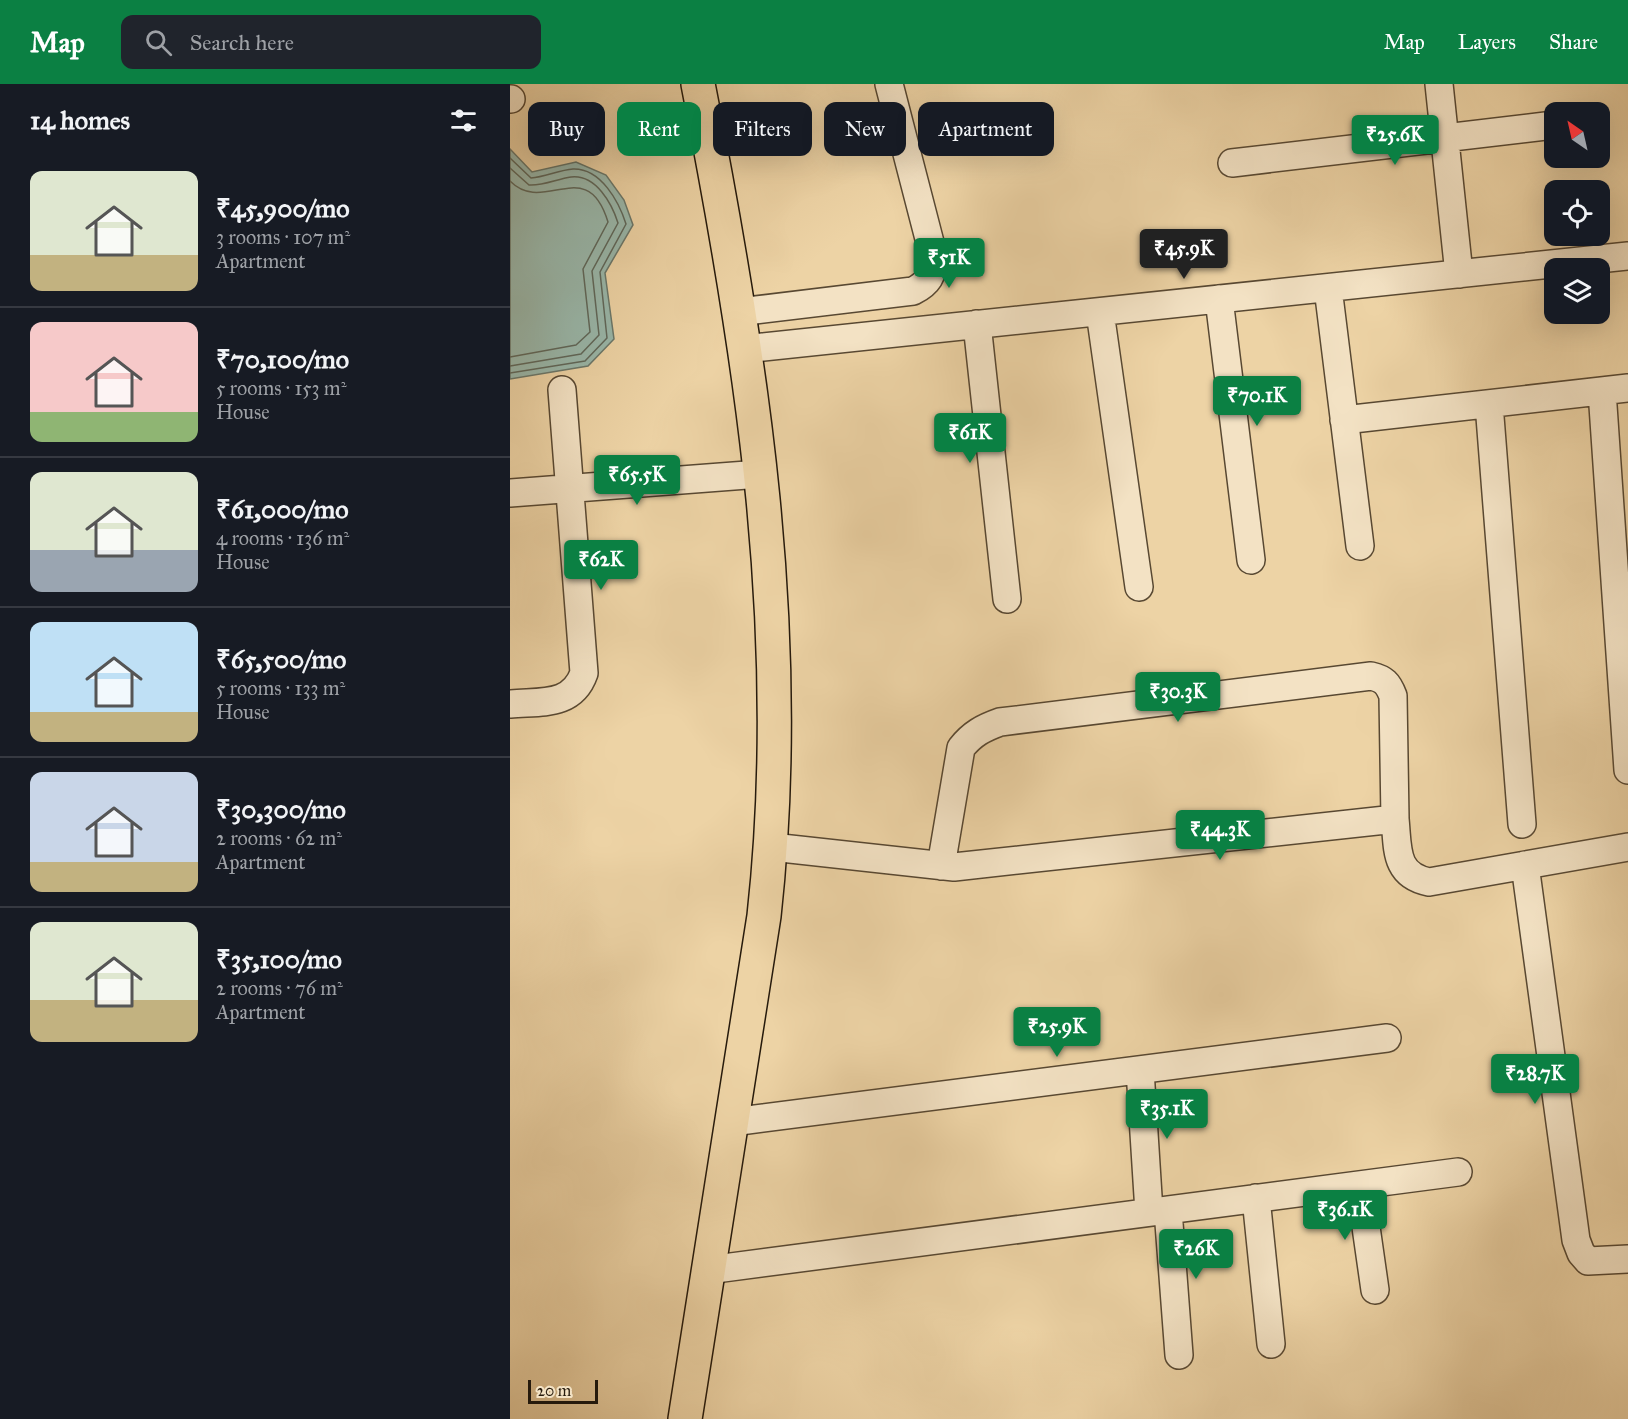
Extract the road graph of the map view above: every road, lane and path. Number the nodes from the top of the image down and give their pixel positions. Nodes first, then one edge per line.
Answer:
1 (698, 84) edge
2 (888, 84) edge
3 (1439, 84) edge
4 (1544, 125) edge
5 (1445, 137) junction
6 (1232, 163) dead end
7 (1628, 256) edge
8 (1459, 274) junction
9 (1328, 288) junction
10 (1219, 299) junction
11 (739, 312) junction
12 (1100, 312) junction
13 (977, 324) junction
14 (744, 349) junction
15 (1615, 389) edge
16 (562, 390) dead end
17 (1489, 404) junction
18 (1344, 420) junction
19 (760, 474) junction
20 (571, 488) junction
21 (510, 493) edge
22 (1360, 546) dead end
23 (1251, 560) dead end
24 (1139, 587) dead end
25 (1007, 599) dead end
26 (510, 704) edge
27 (1628, 770) edge
28 (1395, 819) junction
29 (1522, 824) dead end
30 (772, 847) junction
31 (1628, 847) edge
32 (1525, 865) junction
33 (941, 866) junction
34 (1387, 1038) dead end
35 (1140, 1070) junction
36 (732, 1122) junction
37 (1458, 1172) dead end
38 (1360, 1185) junction
39 (1256, 1198) junction
40 (1159, 1211) junction
41 (1628, 1258) edge
42 (708, 1270) junction
43 (1375, 1290) dead end
44 (1271, 1344) dead end
45 (1179, 1355) dead end
46 (685, 1419) edge

1 - 11 main road
2 - 11 street
3 - 5 street
4 - 5 street
5 - 6 street
5 - 8 street
7 - 8 street
8 - 9 street
9 - 10 street
9 - 18 street
10 - 12 street
10 - 23 street
11 - 14 main road
12 - 13 street
12 - 24 street
13 - 14 street
13 - 25 street
14 - 19 main road
15 - 17 street
15 - 27 street
16 - 20 street
17 - 18 street
17 - 29 street
18 - 22 street
19 - 20 street
19 - 30 main road
20 - 21 street
20 - 26 street
28 - 32 street
28 - 33 street
28 - 33 street
30 - 33 street
30 - 36 main road
31 - 32 street
32 - 41 street
34 - 35 street
35 - 36 street
35 - 40 street
36 - 42 main road
37 - 38 street
38 - 39 street
38 - 43 street
39 - 40 street
39 - 44 street
40 - 42 street
40 - 45 street
42 - 46 main road

